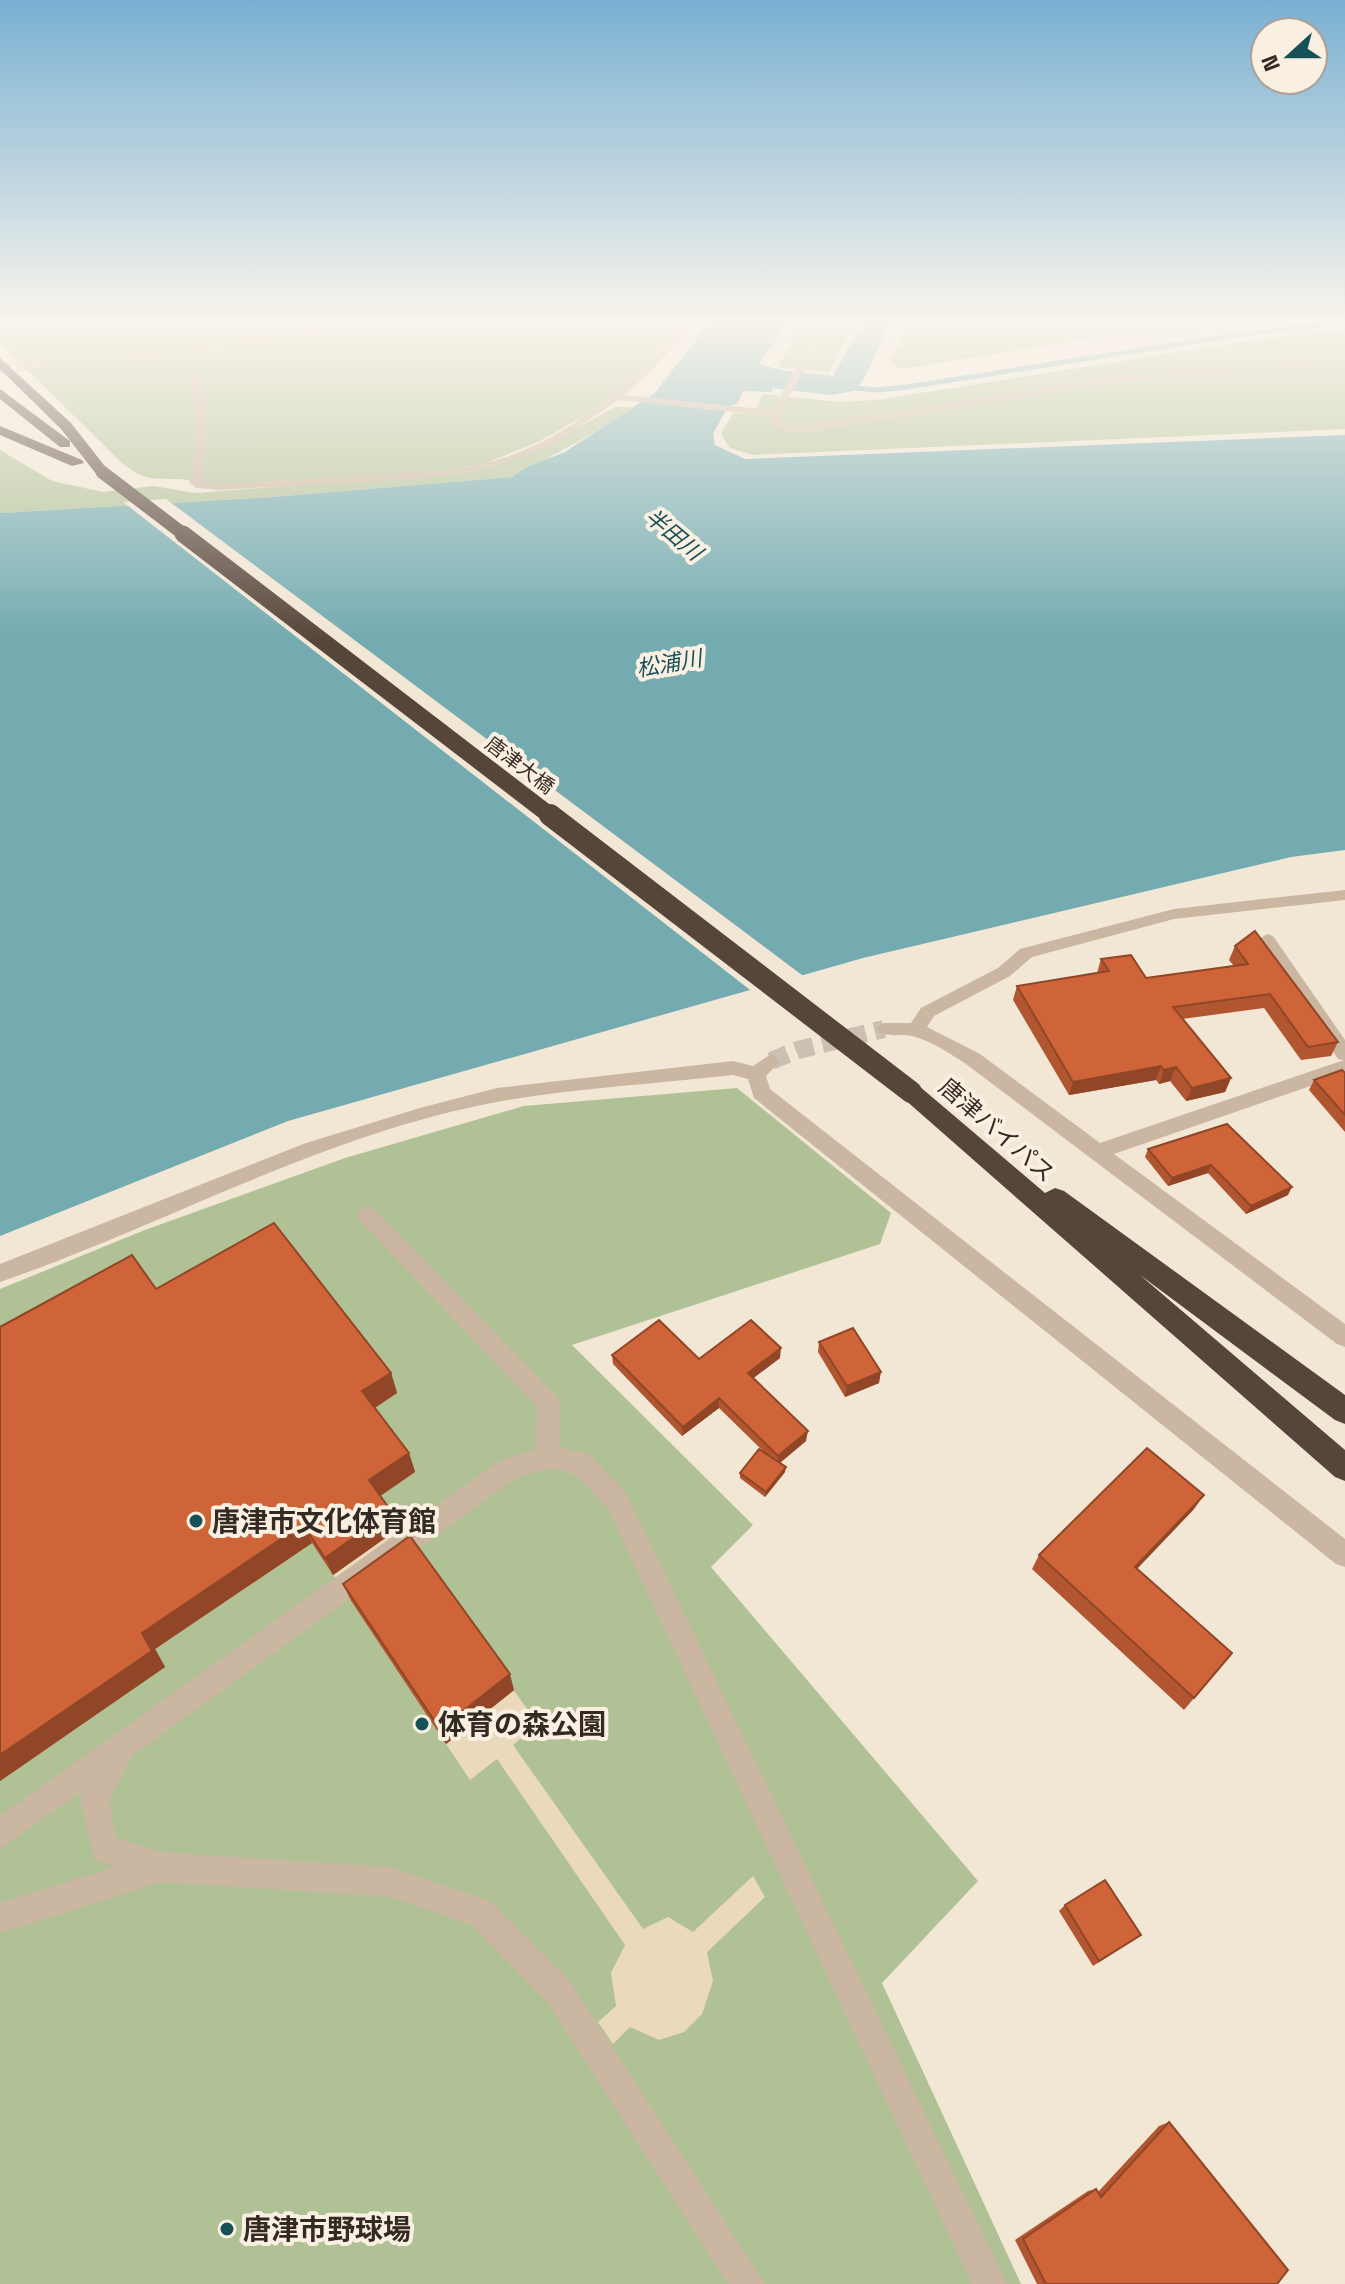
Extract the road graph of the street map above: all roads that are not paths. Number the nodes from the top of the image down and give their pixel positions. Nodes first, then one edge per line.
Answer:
1 (43, 427) edge
2 (66, 427) edge
3 (200, 427) edge
4 (572, 427) edge
5 (785, 427) edge
6 (830, 427) edge
7 (0, 430) edge
8 (102, 472) junction
9 (1345, 895) edge
10 (1267, 940) dead end
11 (884, 1029) tunnel mouth
12 (917, 1029) junction
13 (1345, 1054) edge
14 (1345, 1067) edge
15 (911, 1092) junction
16 (1097, 1152) junction
17 (367, 1215) dead end
18 (0, 1273) edge
19 (1345, 1337) edge
20 (1345, 1411) edge
21 (547, 1456) junction
22 (1345, 1468) edge
23 (1345, 1555) edge
24 (122, 1746) junction
25 (0, 1834) edge
26 (161, 1867) junction
27 (0, 1918) edge
28 (748, 2284) edge
29 (990, 2284) edge

1 - 8 highway
2 - 8 highway
3 - 4 street
5 - 6 street
7 - 8 highway
8 - 15 highway, 唐津大橋, bridge
9 - 12 street
10 - 13 street
11 - 12 street
12 - 16 street
14 - 16 street
15 - 20 highway, 唐津バイパス
15 - 22 highway, 唐津バイパス
16 - 19 street
17 - 21 street
18 - 23 street
21 - 24 street
21 - 29 street
24 - 25 street
24 - 26 street
26 - 27 street
26 - 28 street

